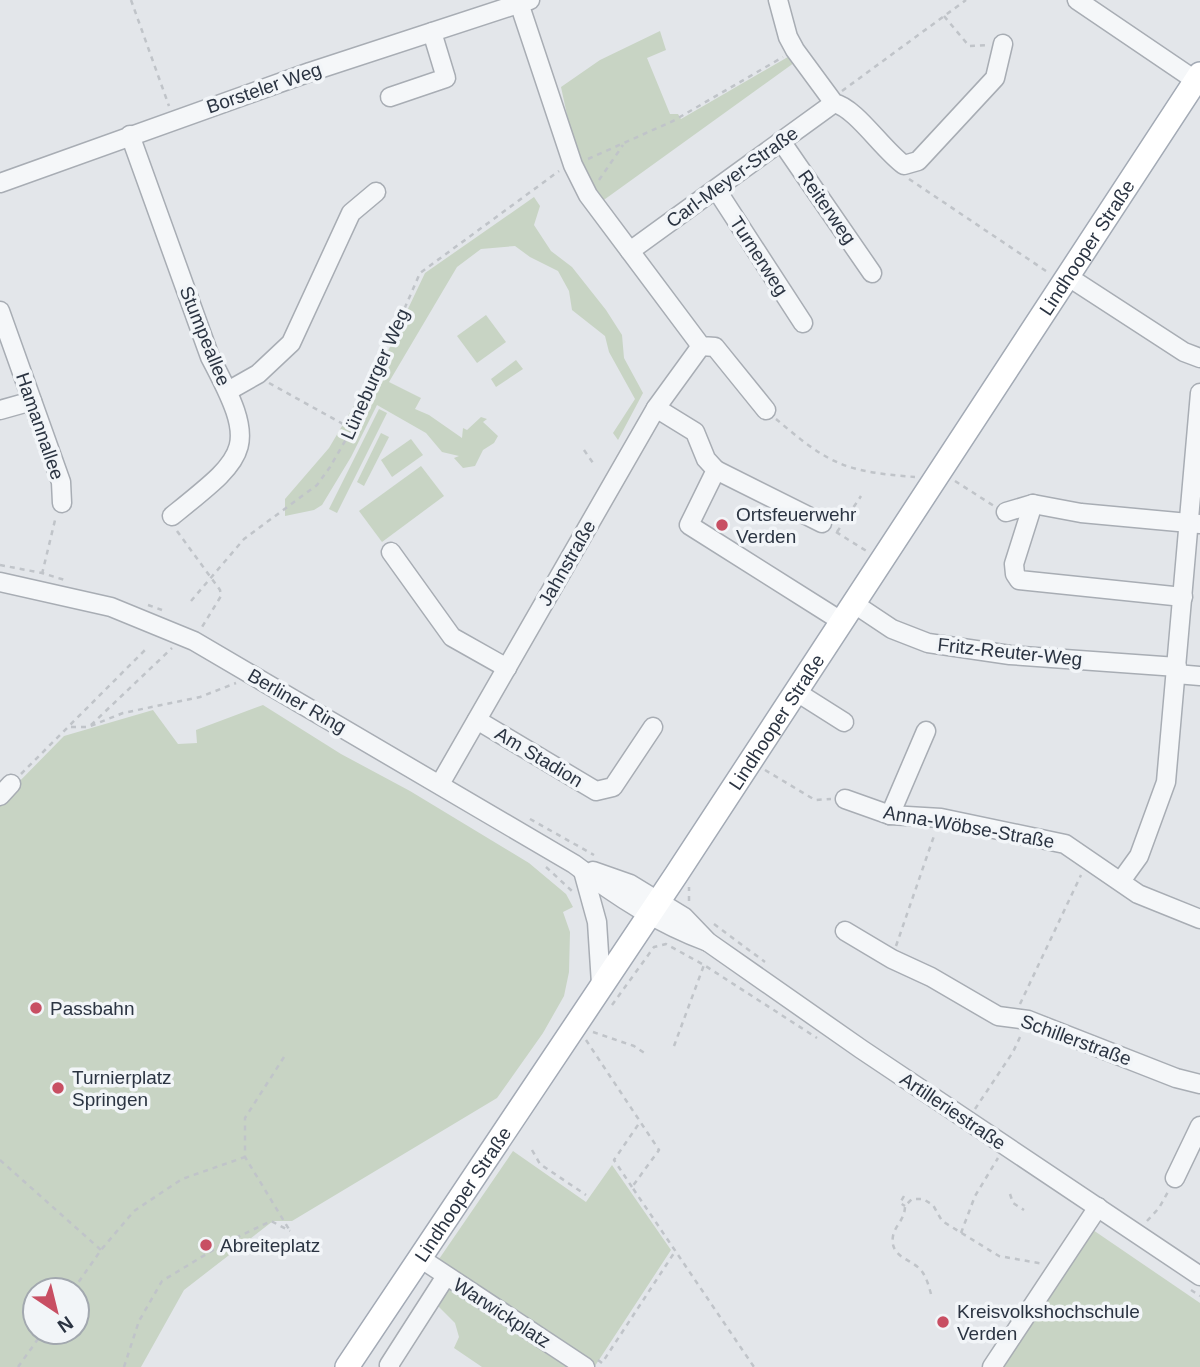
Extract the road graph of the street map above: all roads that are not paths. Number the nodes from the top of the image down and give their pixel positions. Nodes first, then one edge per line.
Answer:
1 (778, 0) edge
2 (1077, 0) edge
3 (522, 1) edge
4 (432, 32) junction
5 (1003, 44) road end
6 (1198, 77) edge
7 (390, 97) dead end
8 (834, 103) junction
9 (130, 135) junction
10 (781, 141) junction
11 (0, 183) edge
12 (716, 189) junction
13 (376, 192) dead end
14 (630, 251) junction
15 (873, 273) dead end
16 (1061, 276) junction
17 (0, 311) edge
18 (803, 323) dead end
19 (701, 346) junction
20 (1200, 358) edge
21 (228, 391) junction
22 (1200, 393) edge
23 (32, 401) junction
24 (656, 408) junction
25 (0, 410) edge
26 (766, 410) road end
27 (716, 470) junction
28 (62, 503) road end
29 (1033, 505) junction
30 (1006, 512) road end
31 (172, 516) road end
32 (1195, 523) edge
33 (829, 528) road end
34 (391, 552) dead end
35 (0, 582) edge
36 (1183, 597) junction
37 (847, 612) junction
38 (507, 668) junction
39 (1177, 671) junction
40 (1200, 676) edge
41 (795, 691) junction
42 (477, 720) junction
43 (844, 722) dead end
44 (653, 727) dead end
45 (926, 731) dead end
46 (440, 784) junction
47 (845, 799) road end
48 (890, 815) junction
49 (579, 868) junction
50 (1121, 881) junction
51 (654, 908) junction
52 (1200, 919) edge
53 (845, 931) dead end
54 (601, 984) junction
55 (1200, 1084) edge
56 (1200, 1126) edge
57 (1175, 1178) road end
58 (1098, 1207) junction
59 (420, 1258) junction
60 (446, 1276) junction
61 (1200, 1276) edge
62 (590, 1363) edge
63 (347, 1367) edge
64 (390, 1367) edge
65 (992, 1367) edge

1 - 8 street
2 - 6 street
3 - 4 street, Borsteler Weg
3 - 14 street
4 - 7 street
4 - 9 street, Borsteler Weg
5 - 8 street
6 - 16 main road, Lindhooper Straße
8 - 10 street, Carl-Meyer-Straße
9 - 11 street, Borsteler Weg
9 - 21 street, Stumpeallee
10 - 12 street, Carl-Meyer-Straße
10 - 15 street, Reiterweg
12 - 14 street, Carl-Meyer-Straße
12 - 18 street, Turnerweg
13 - 21 street
14 - 19 street
16 - 20 street
16 - 37 main road, Lindhooper Straße
17 - 23 street, Hamannallee
19 - 24 street, Jahnstraße
19 - 26 street
21 - 31 street, Stumpeallee
22 - 32 street
23 - 25 street
23 - 28 street, Hamannallee
24 - 27 street
24 - 38 street, Jahnstraße
27 - 33 street
27 - 37 street, Fritz-Reuter-Weg
29 - 30 street
29 - 32 street
29 - 36 street
32 - 36 street
34 - 38 street
35 - 46 street, Berliner Ring
36 - 39 street
37 - 39 street, Fritz-Reuter-Weg
37 - 41 main road, Lindhooper Straße
38 - 42 street, Jahnstraße
39 - 40 street, Fritz-Reuter-Weg
39 - 50 street
41 - 43 street
41 - 51 main road, Lindhooper Straße
42 - 44 street, Am Stadion
42 - 46 street, Jahnstraße
45 - 48 street
46 - 49 street, Berliner Ring
47 - 48 street, Anna-Wöbse-Straße
48 - 50 street, Anna-Wöbse-Straße
49 - 51 street, Berliner Ring
49 - 54 street
50 - 52 street, Anna-Wöbse-Straße
51 - 54 main road, Lindhooper Straße
51 - 58 street, Artilleriestraße
53 - 55 street, Schillerstraße
54 - 59 main road, Lindhooper Straße
56 - 57 street
58 - 61 street, Artilleriestraße
58 - 65 street
59 - 60 street, Warwickplatz
59 - 63 main road, Lindhooper Straße
60 - 62 street, Warwickplatz
60 - 64 street

